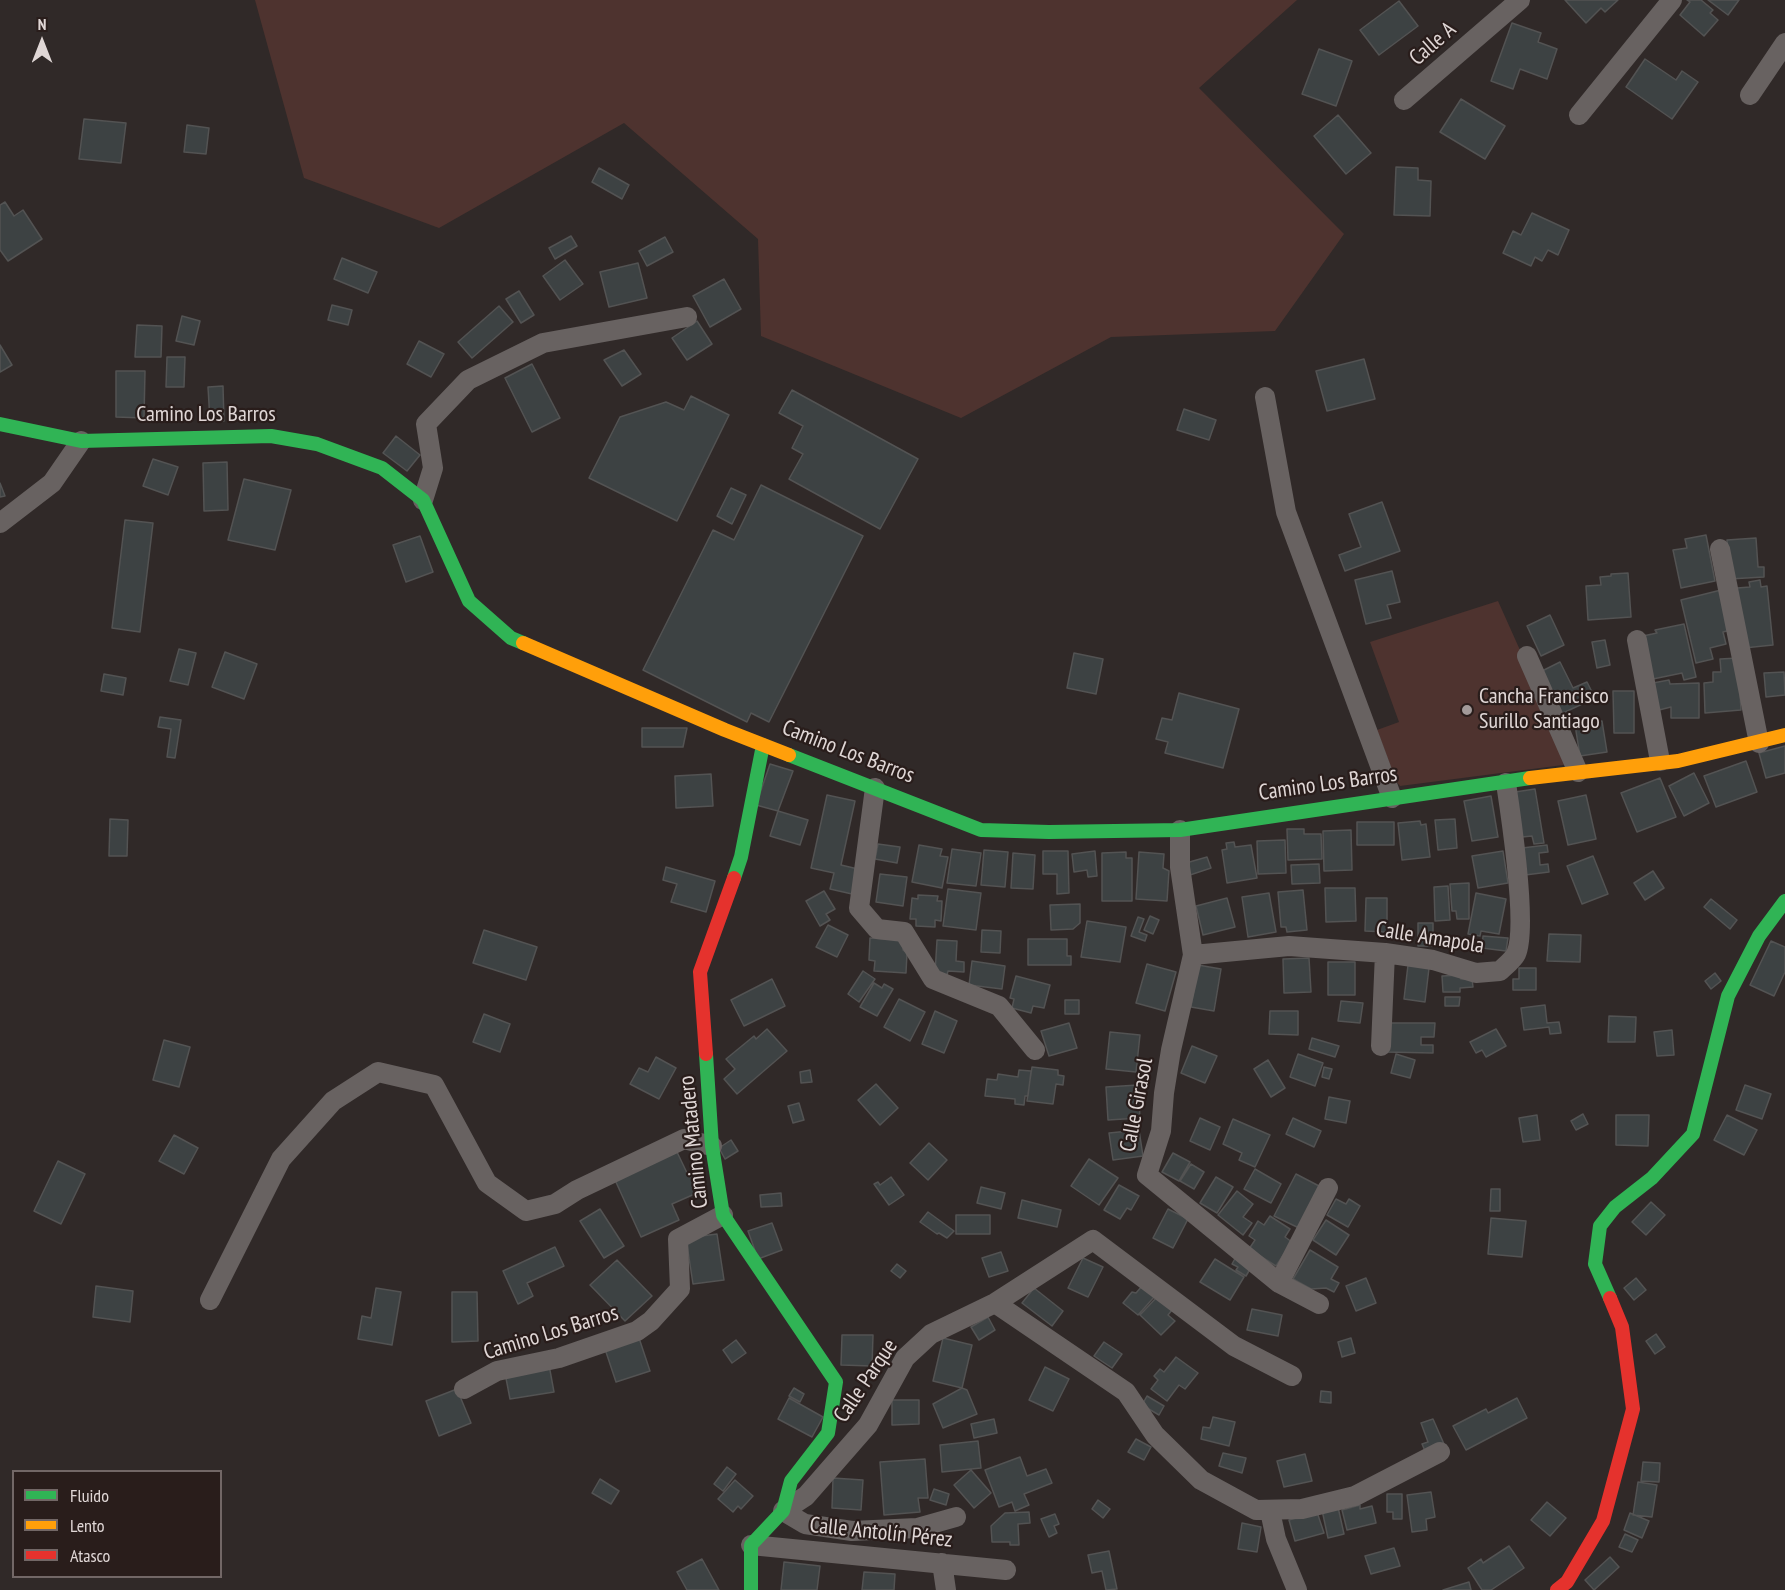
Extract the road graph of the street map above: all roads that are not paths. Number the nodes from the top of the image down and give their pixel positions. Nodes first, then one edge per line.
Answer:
1 (1520, 0) edge
2 (1672, 0) edge
3 (1785, 43) edge
4 (1750, 95) dead end
5 (1404, 100) dead end
6 (1579, 115) dead end
7 (687, 317) dead end
8 (1265, 397) dead end
9 (0, 424) edge
10 (81, 441) junction
11 (423, 500) junction
12 (0, 523) edge
13 (1720, 549) dead end
14 (1637, 640) dead end
15 (1527, 656) dead end
16 (1785, 735) edge
17 (1759, 743) junction
18 (763, 745) junction
19 (1660, 761) junction
20 (1578, 772) junction
21 (1506, 783) junction
22 (875, 788) junction
23 (1392, 798) junction
24 (1180, 830) junction
25 (1785, 901) edge
26 (1385, 953) junction
27 (1193, 955) junction
28 (1381, 1046) dead end
29 (1035, 1050) dead end
30 (712, 1146) junction
31 (1328, 1188) dead end
32 (723, 1215) junction
33 (1279, 1283) junction
34 (210, 1300) dead end
35 (996, 1303) junction
36 (1319, 1304) dead end
37 (1292, 1376) dead end
38 (464, 1389) dead end
39 (1440, 1452) dead end
40 (783, 1511) junction
41 (1270, 1511) junction
42 (956, 1517) dead end
43 (752, 1545) junction
44 (942, 1563) junction
45 (1006, 1570) dead end
46 (751, 1590) edge
47 (946, 1590) edge
48 (1297, 1590) edge
49 (1557, 1590) edge

1 - 5 street, Calle A
2 - 6 street
3 - 4 street
7 - 11 street
8 - 23 street
9 - 10 street, Camino Los Barros
10 - 11 street, Camino Los Barros
10 - 12 street
11 - 18 street, Camino Los Barros
13 - 17 street
14 - 19 street
15 - 20 street
16 - 17 street, Camino Los Barros
17 - 19 street, Camino Los Barros
18 - 22 street, Camino Los Barros
18 - 30 street, Camino Matadero
19 - 20 street, Camino Los Barros
20 - 21 street, Camino Los Barros
21 - 23 street, Camino Los Barros
21 - 26 street, Calle Amapola
22 - 24 street, Camino Los Barros
22 - 29 street
23 - 24 street, Camino Los Barros
24 - 27 street, Calle Girasol
25 - 49 street
26 - 27 street, Calle Amapola
26 - 28 street
27 - 33 street, Calle Girasol
30 - 32 street, Camino Matadero
30 - 34 street
31 - 33 street
32 - 38 street, Camino Los Barros
32 - 40 street, Camino Matadero
33 - 36 street, Calle Girasol
35 - 37 street, Calle Parque
35 - 40 street, Calle Parque
35 - 41 street
39 - 41 street
40 - 42 street
40 - 43 street, Camino Matadero
41 - 48 street
43 - 44 street, Calle Antolín Pérez
43 - 46 street
44 - 45 street, Calle Antolín Pérez
44 - 47 street

